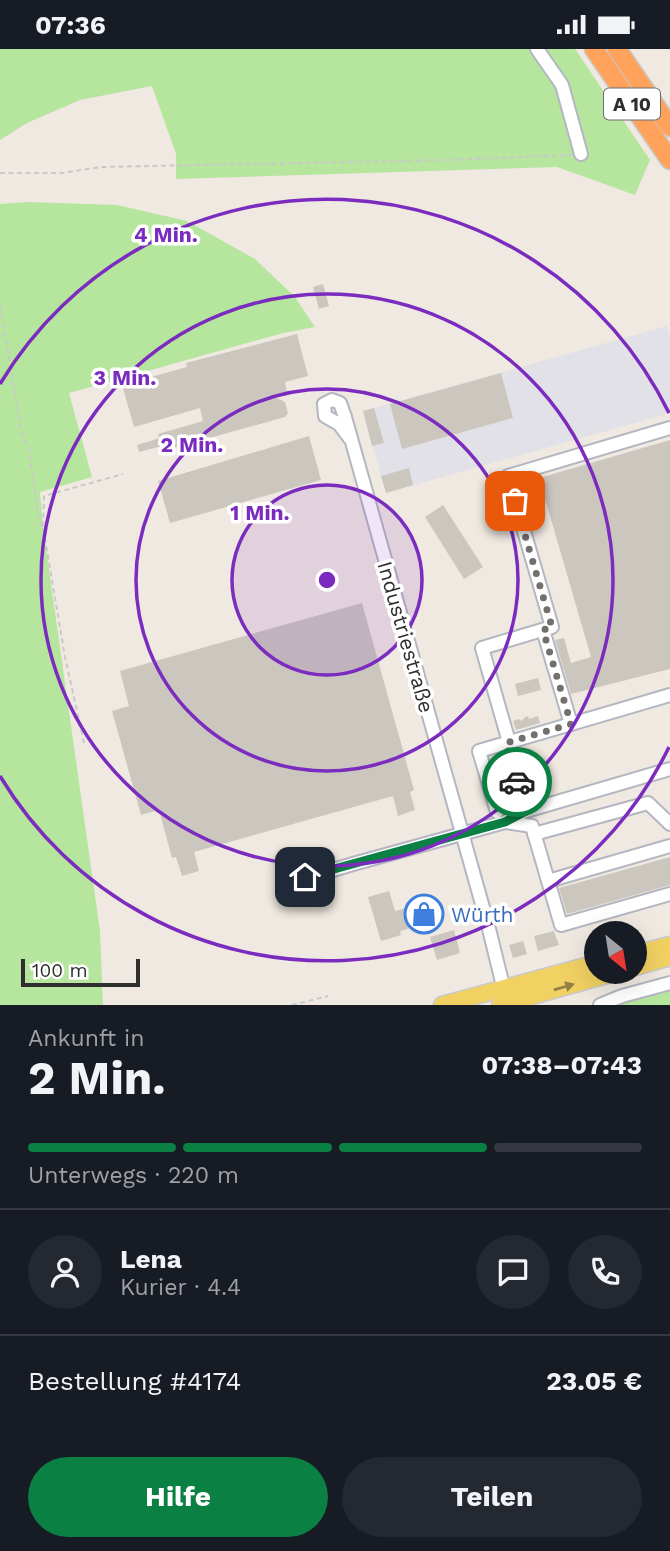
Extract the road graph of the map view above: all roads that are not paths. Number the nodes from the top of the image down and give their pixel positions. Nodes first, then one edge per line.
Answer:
1 (537, 49) edge
2 (594, 49) edge
3 (617, 49) edge
4 (670, 127) edge
5 (581, 155) road end
6 (670, 160) edge
7 (670, 428) edge
8 (351, 440) dead end
9 (543, 630) junction
10 (670, 695) edge
11 (571, 724) junction
12 (508, 743) junction
13 (670, 769) edge
14 (526, 811) junction
15 (499, 819) junction
16 (670, 824) edge
17 (462, 834) junction
18 (534, 834) junction
19 (670, 846) edge
20 (548, 881) junction
21 (283, 885) dead end
22 (670, 894) edge
23 (670, 945) edge
24 (648, 951) edge
25 (670, 957) edge
26 (648, 963) edge
27 (584, 968) edge
28 (584, 980) edge
29 (670, 983) edge
30 (504, 1000) edge
31 (442, 1005) edge
32 (600, 1005) edge

1 - 5 street
2 - 6 highway, A 10
3 - 4 highway, A 10
7 - 9 street
8 - 17 street, Industriestraße
9 - 11 street
9 - 12 street
10 - 11 street
11 - 12 street
12 - 14 street
12 - 15 street
13 - 14 street
14 - 15 street
15 - 17 street
15 - 18 street
16 - 18 street
17 - 21 street
17 - 30 street, Industriestraße
18 - 20 street
19 - 20 street
20 - 22 street
23 - 24 main road
25 - 26 main road
27 - 30 main road
30 -> 28 main road
29 - 32 street
30 - 31 main road

